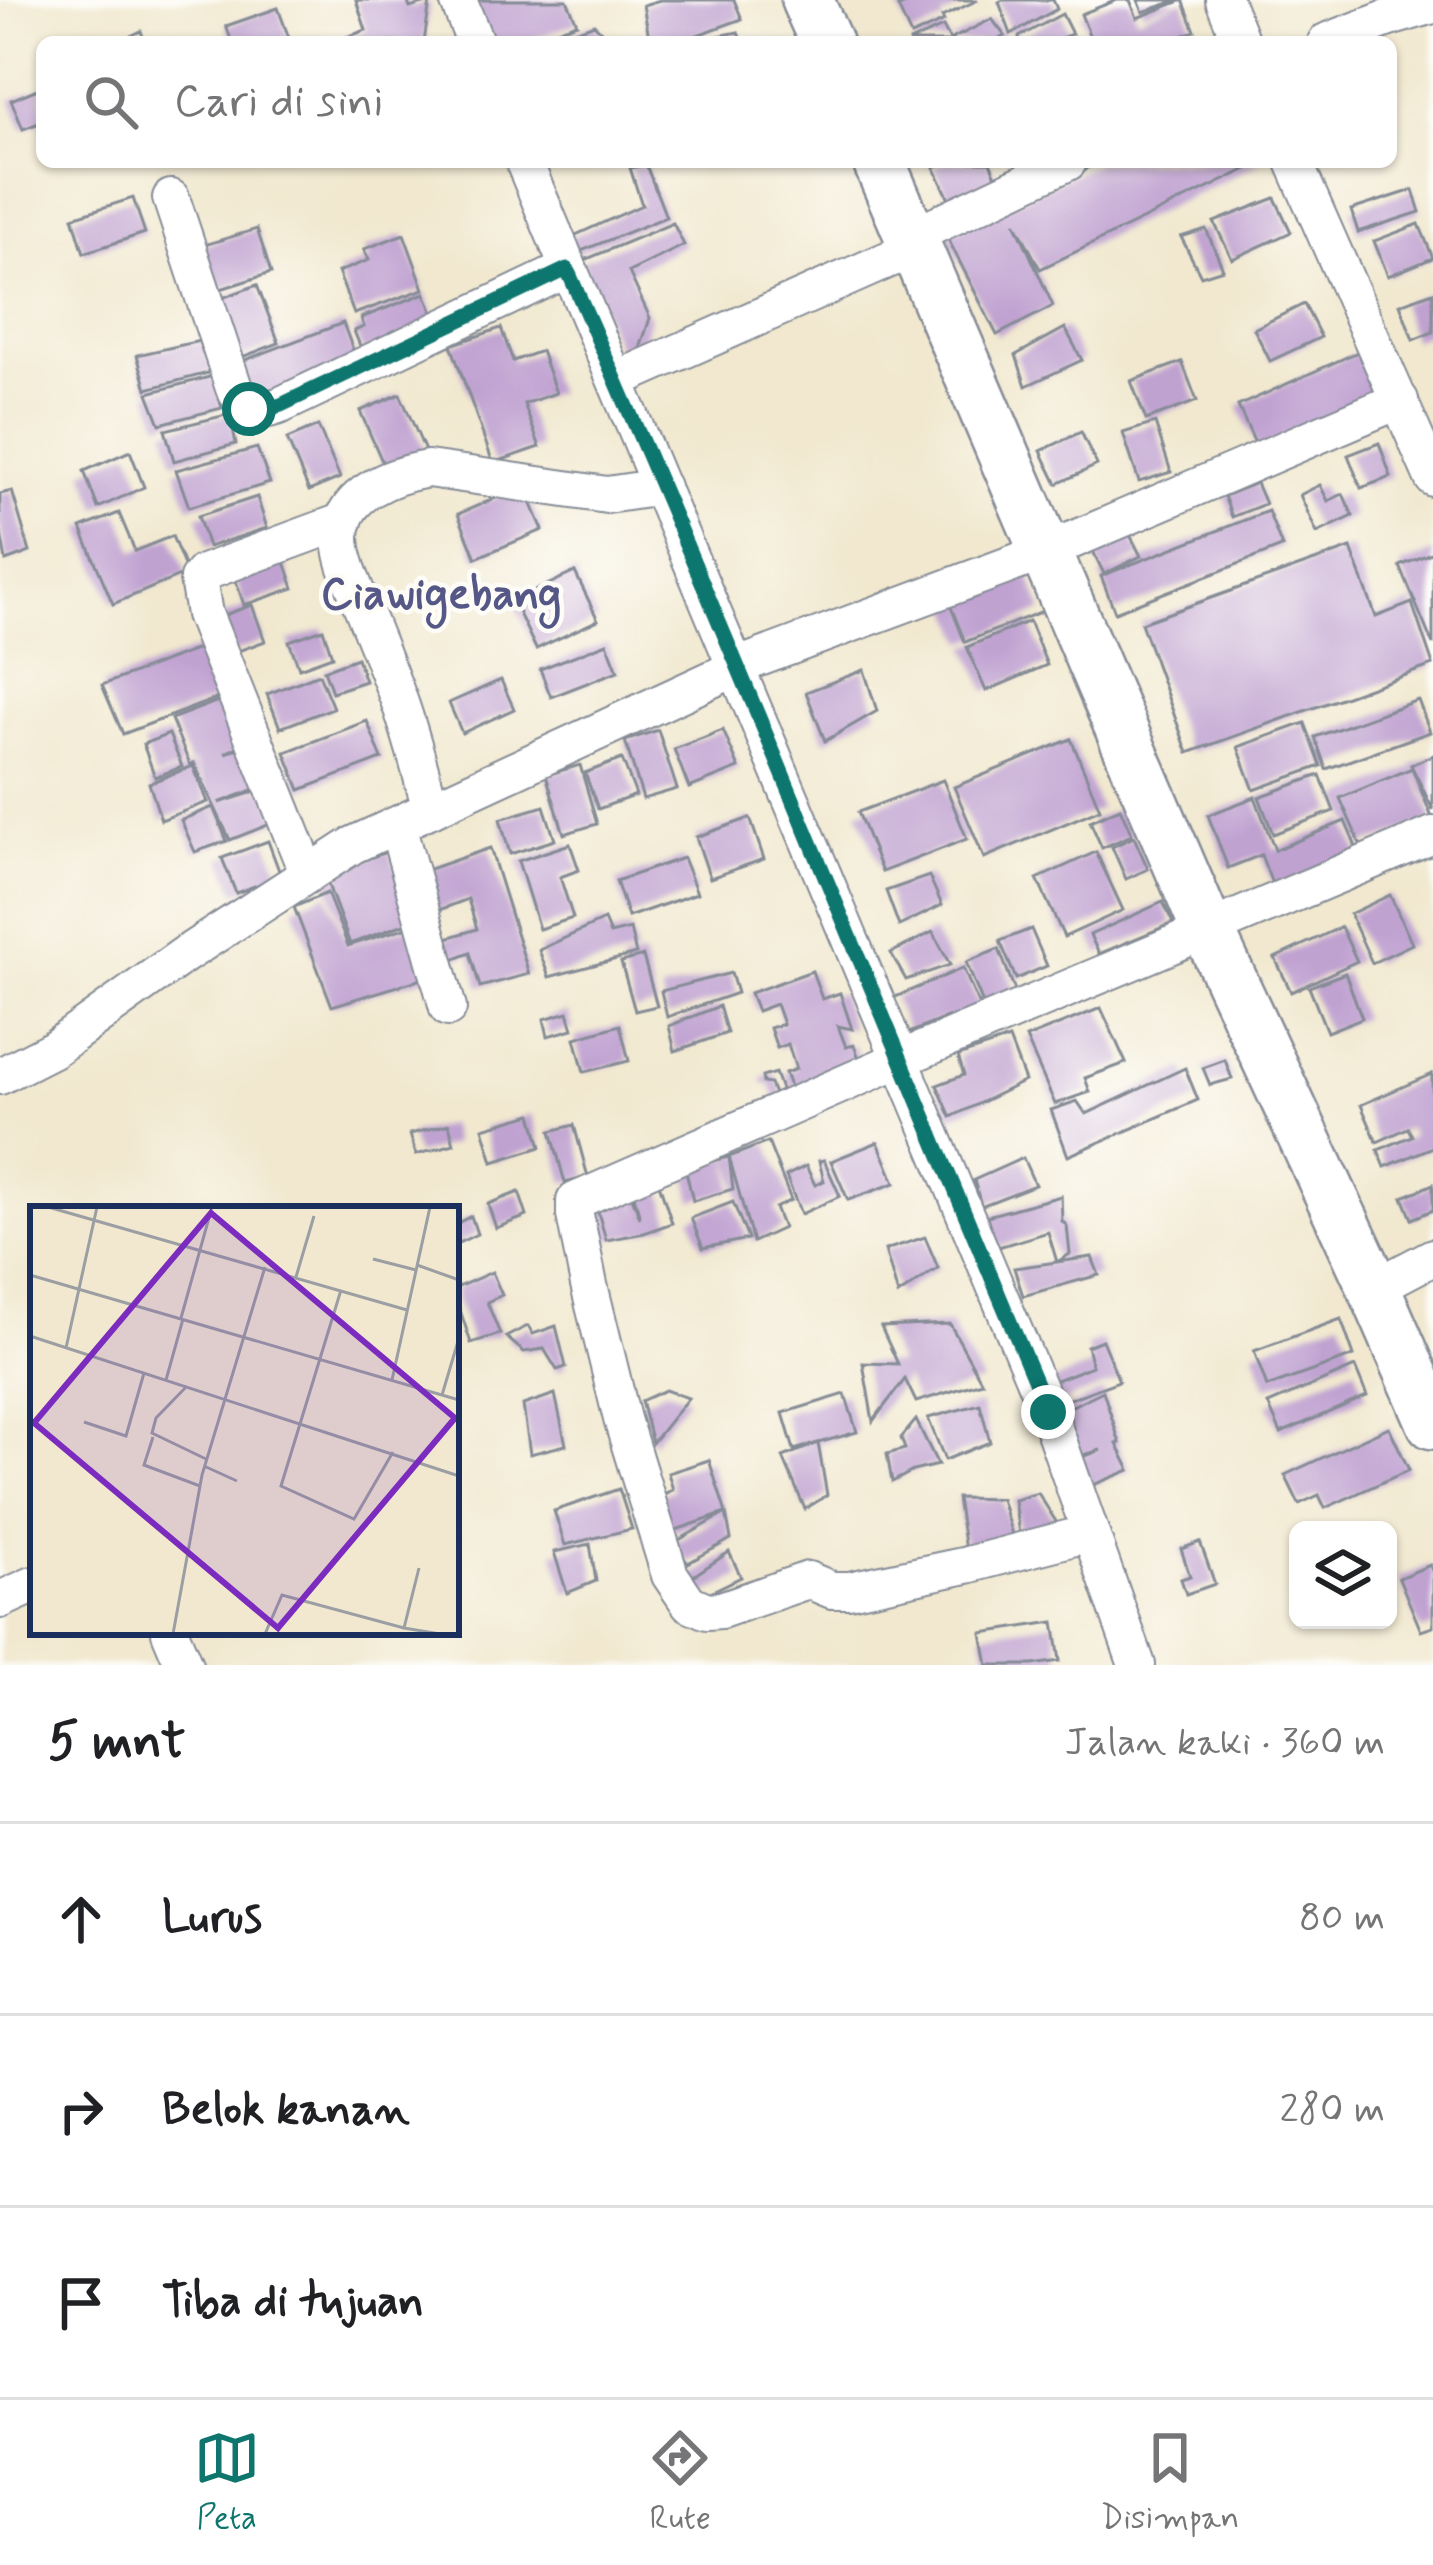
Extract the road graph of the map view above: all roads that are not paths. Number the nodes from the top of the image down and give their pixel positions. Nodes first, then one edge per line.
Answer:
1 (458, 0) edge
2 (807, 0) edge
3 (1224, 0) edge
4 (1433, 5) edge
5 (473, 36) edge
6 (823, 36) edge
7 (1239, 36) edge
8 (1342, 36) edge
9 (526, 168) edge
10 (882, 168) edge
11 (1057, 168) edge
12 (1297, 168) edge
13 (171, 198) dead end
14 (914, 241) junction
15 (567, 269) junction
16 (616, 380) junction
17 (1400, 400) junction
18 (1433, 478) edge
19 (661, 487) junction
20 (344, 521) junction
21 (1046, 551) junction
22 (737, 667) junction
23 (431, 809) junction
24 (397, 825) junction
25 (1433, 836) edge
26 (308, 874) junction
27 (1208, 931) junction
28 (448, 1008) dead end
29 (898, 1060) junction
30 (0, 1076) edge
31 (1433, 1257) edge
32 (1374, 1288) junction
33 (1433, 1423) edge
34 (1090, 1533) junction
35 (30, 1586) edge
36 (0, 1600) edge
37 (171, 1635) edge
38 (184, 1665) edge
39 (1138, 1665) edge

1 - 5 street
2 - 6 main road
3 - 7 street
4 - 8 street
9 - 15 street
10 - 14 main road
11 - 14 street
12 - 17 street
13 - 15 street
14 - 16 street
14 - 21 main road
15 - 16 street
16 - 19 street
17 - 18 street
17 - 21 street
19 - 20 street
19 - 22 street
20 - 23 street
20 - 26 street
21 - 22 street
21 - 27 main road
22 - 23 street
22 - 29 street
23 - 24 street
24 - 26 street
24 - 28 street
25 - 27 street
26 - 30 street
27 - 29 street
27 - 32 main road
29 - 34 street
29 - 34 street
31 - 32 street
32 - 33 main road
34 - 39 street
35 - 36 street
37 - 38 street

